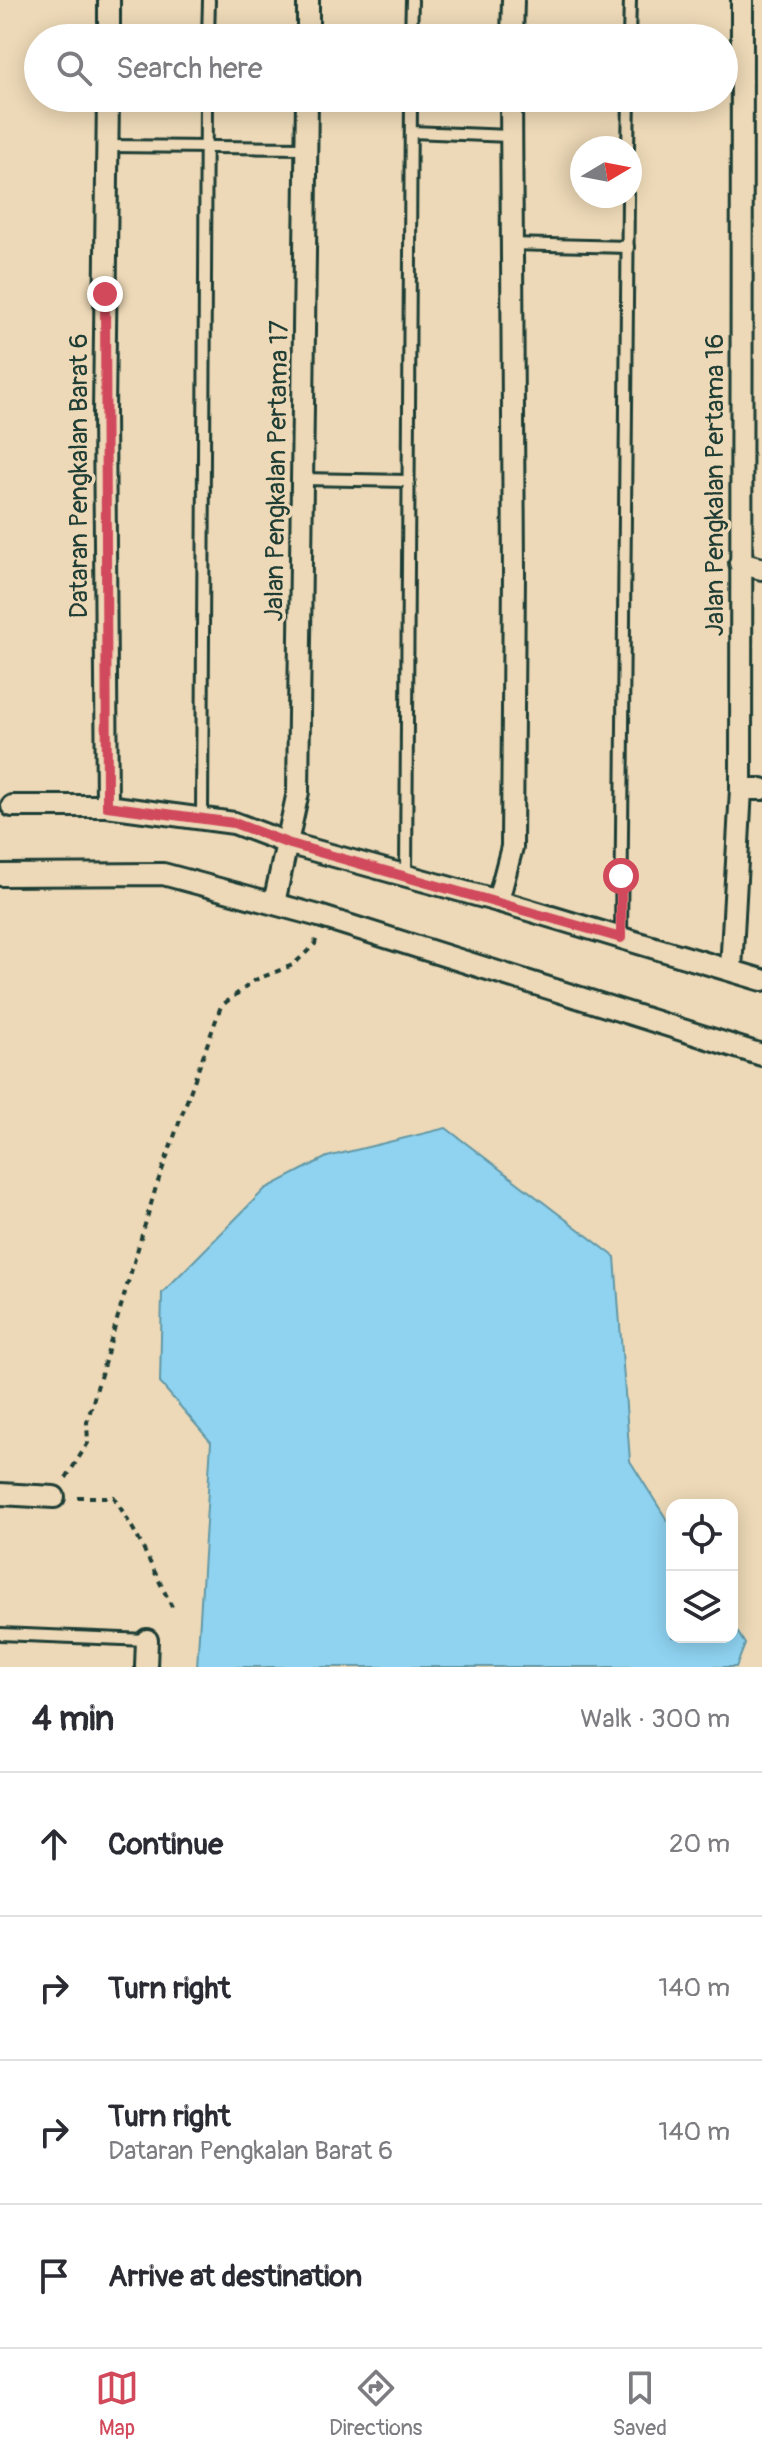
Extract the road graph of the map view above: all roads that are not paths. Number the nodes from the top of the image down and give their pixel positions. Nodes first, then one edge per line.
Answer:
1 (109, 0) edge
2 (209, 0) edge
3 (308, 0) edge
4 (412, 0) edge
5 (513, 0) edge
6 (630, 0) edge
7 (742, 0) edge
8 (109, 24) edge
9 (208, 24) edge
10 (308, 24) edge
11 (411, 24) edge
12 (512, 24) edge
13 (629, 24) edge
14 (108, 112) edge
15 (206, 112) edge
16 (307, 112) edge
17 (411, 112) edge
18 (511, 112) edge
19 (629, 112) edge
20 (411, 132) junction
21 (510, 136) junction
22 (628, 136) edge
23 (107, 146) junction
24 (205, 146) junction
25 (307, 148) junction
26 (628, 208) edge
27 (510, 244) junction
28 (628, 247) junction
29 (302, 479) junction
30 (408, 481) junction
31 (740, 563) junction
32 (762, 569) edge
33 (752, 789) edge
34 (12, 806) dead end
35 (107, 806) junction
36 (202, 817) junction
37 (287, 843) junction
38 (0, 875) edge
39 (406, 876) junction
40 (498, 901) junction
41 (274, 903) junction
42 (621, 938) junction
43 (731, 970) junction
44 (762, 980) edge
45 (762, 1055) edge
46 (0, 1494) edge
47 (54, 1497) road end
48 (0, 1634) edge
49 (147, 1640) joint
50 (146, 1667) edge

1 - 8 street
2 - 9 lane
3 - 10 street
4 - 11 lane
5 - 12 street
6 - 13 lane
7 - 31 street, Jalan Pengkalan Pertama 16
14 - 23 street, Dataran Pengkalan Barat 6
15 - 24 lane
16 - 25 street, Jalan Pengkalan Pertama 17
17 - 20 lane
18 - 21 street
19 - 22 lane
20 - 21 lane
20 - 30 lane
21 - 27 street
23 - 24 lane
23 - 35 street, Dataran Pengkalan Barat 6
24 - 25 lane
24 - 36 lane
25 - 29 street, Jalan Pengkalan Pertama 17
26 - 28 lane
27 - 28 lane
27 - 40 street
28 - 42 lane
29 - 30 lane
29 - 37 street, Jalan Pengkalan Pertama 17
30 - 39 lane
31 - 32 street
31 - 33 street, Jalan Pengkalan Pertama 16
33 - 43 street, Jalan Pengkalan Pertama 16
34 - 35 street
35 - 36 street
36 - 37 street
37 - 39 street
37 - 41 street, Jalan Pengkalan Pertama 17
38 - 41 street
39 - 40 street
40 - 42 street
41 - 45 street
42 - 43 street
43 - 44 street
46 - 47 street
48 - 49 lane
49 - 50 street

